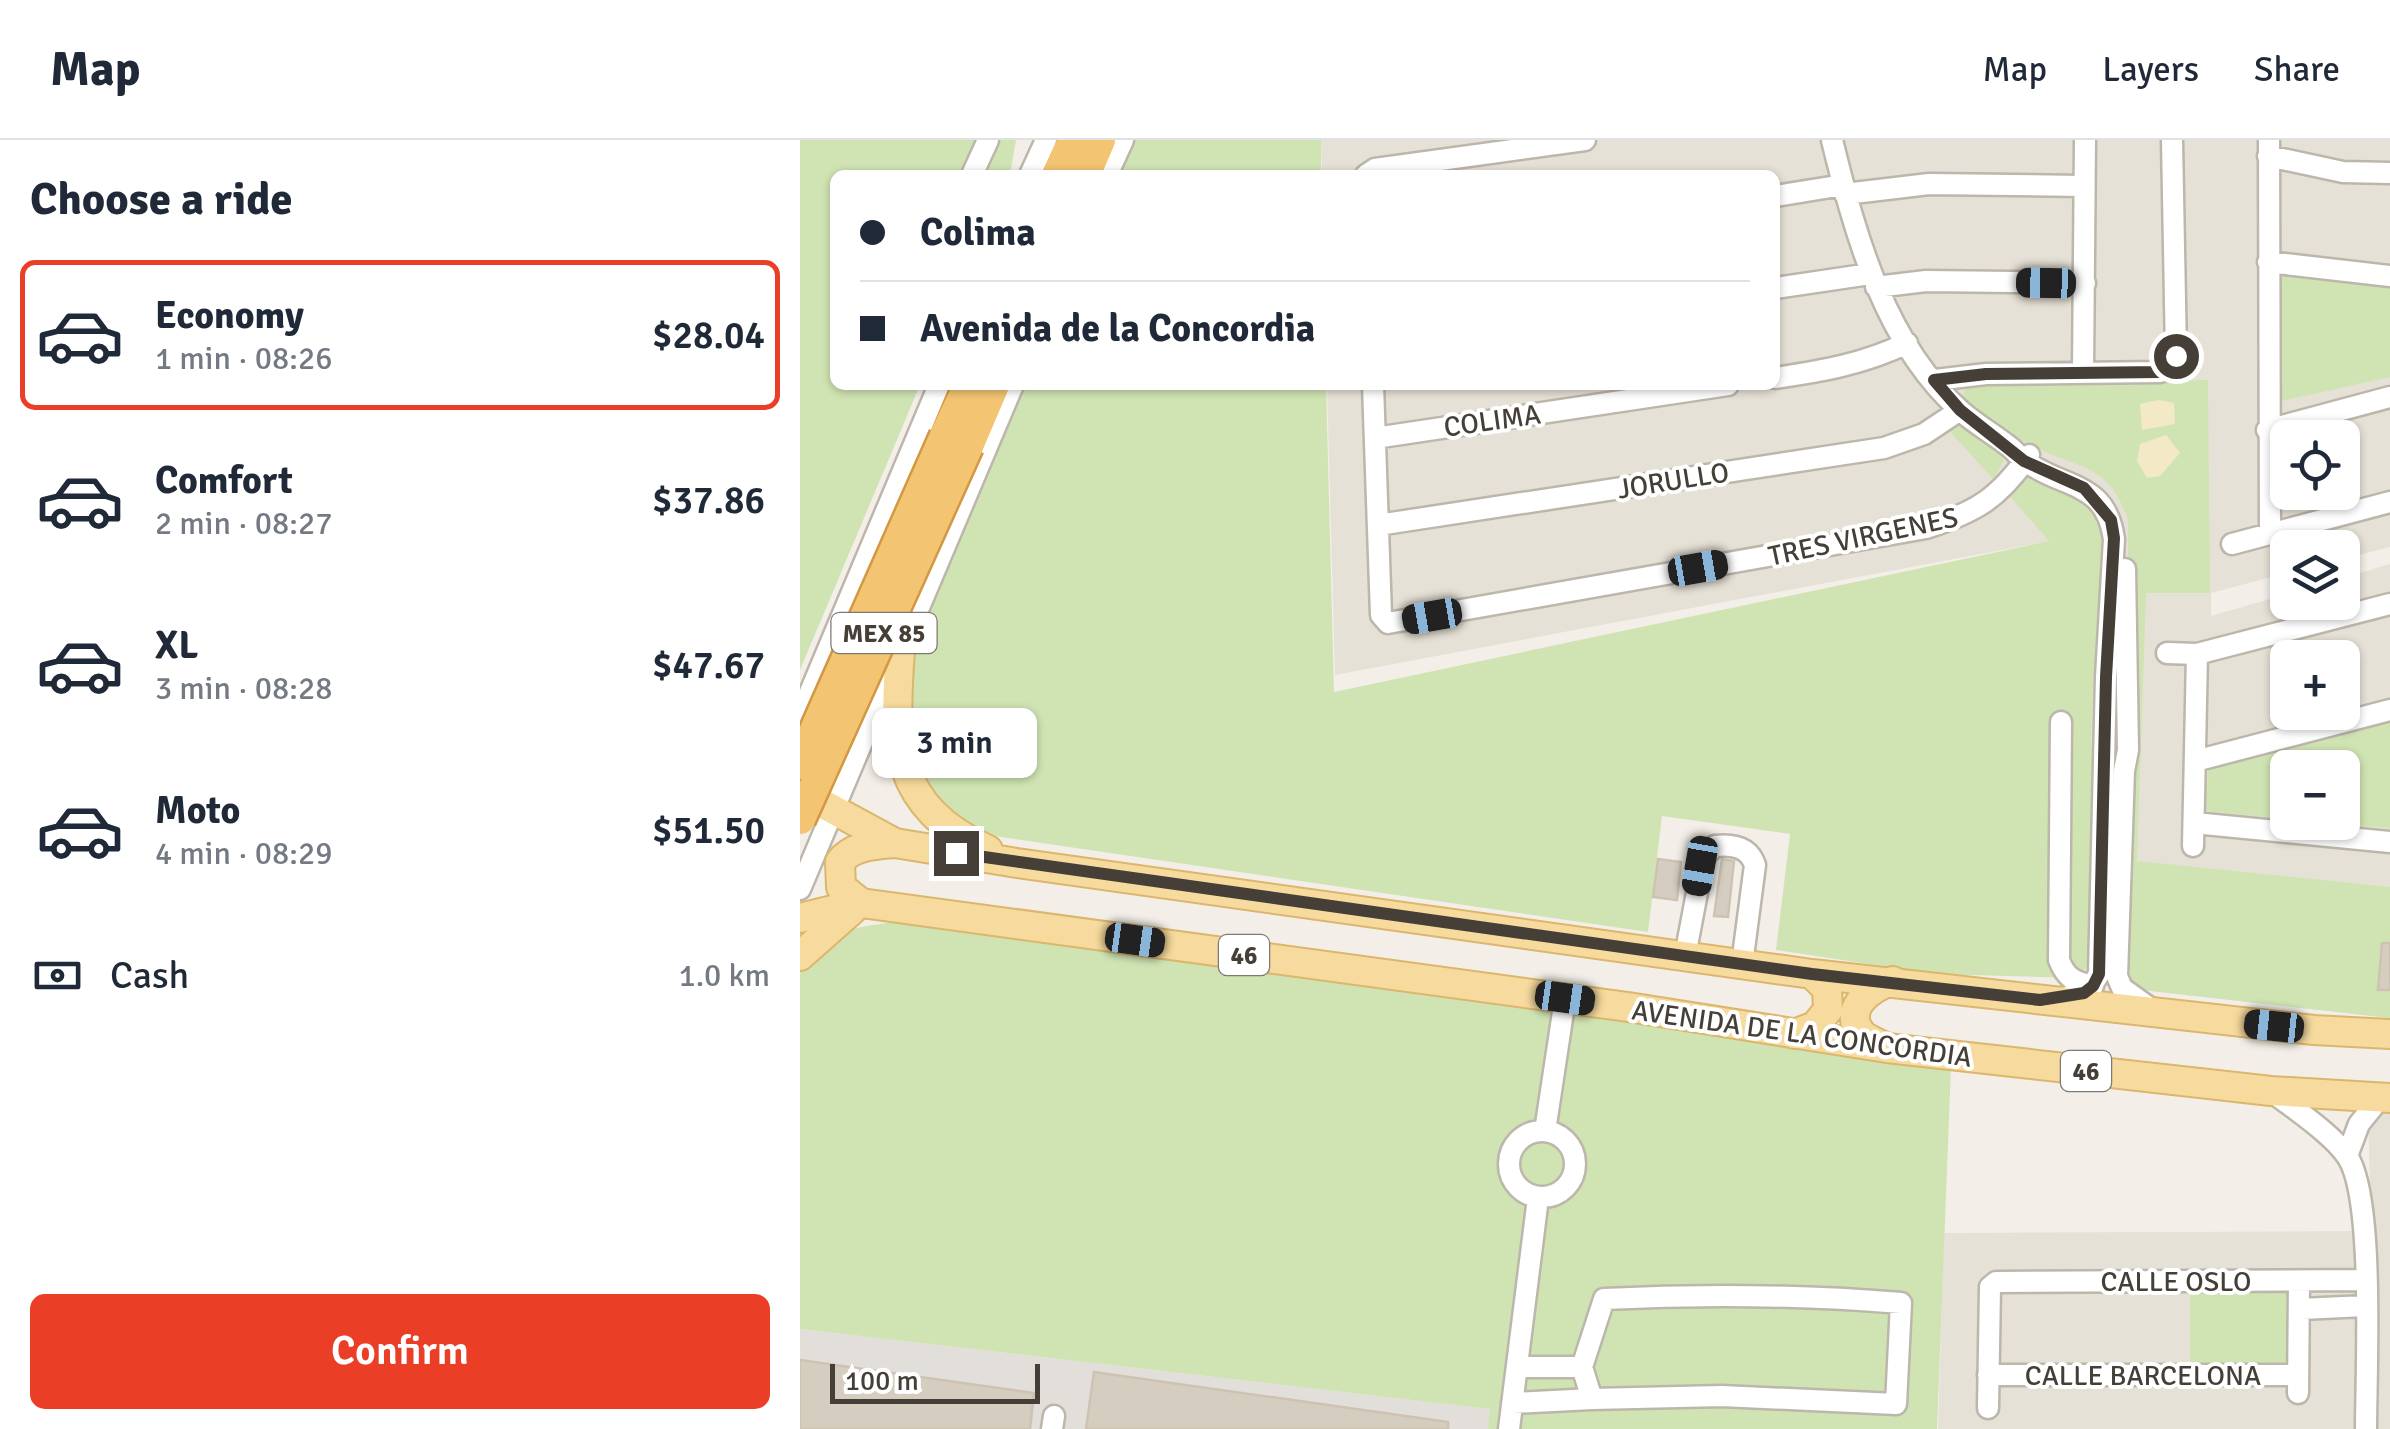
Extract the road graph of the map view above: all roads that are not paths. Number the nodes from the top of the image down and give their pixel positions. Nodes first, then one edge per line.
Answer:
1 (988, 140) edge
2 (1100, 140) edge
3 (1123, 140) edge
4 (1585, 140) edge
5 (1832, 140) edge
6 (2085, 140) edge
7 (2172, 140) edge
8 (1052, 141) edge
9 (2269, 148) edge
10 (974, 170) edge
11 (1033, 170) edge
12 (1057, 170) edge
13 (1087, 170) edge
14 (1109, 170) edge
15 (1374, 170) edge
16 (2390, 174) edge
17 (2084, 186) junction
18 (1844, 190) junction
19 (1780, 196) edge
20 (2268, 262) junction
21 (2390, 276) edge
22 (1873, 280) junction
23 (2085, 283) junction
24 (1780, 288) edge
25 (1907, 344) junction
26 (2083, 372) junction
27 (1780, 377) edge
28 (1934, 380) junction
29 (959, 390) edge
30 (959, 390) edge
31 (991, 390) edge
32 (1012, 390) edge
33 (1373, 390) edge
34 (1695, 390) edge
35 (2390, 397) edge
36 (1960, 410) junction
37 (2267, 430) junction
38 (1375, 438) junction
39 (957, 441) junction
40 (2023, 456) junction
41 (2390, 502) edge
42 (1378, 524) junction
43 (2282, 530) edge
44 (2270, 533) joint
45 (2232, 544) dead end
46 (2390, 604) edge
47 (900, 652) junction
48 (2167, 653) dead end
49 (2196, 654) junction
50 (2390, 710) edge
51 (800, 716) edge
52 (2061, 722) dead end
53 (800, 737) edge
54 (860, 745) junction
55 (2195, 761) junction
56 (800, 764) edge
57 (2114, 770) junction
58 (800, 797) edge
59 (831, 809) junction
60 (800, 820) edge
61 (2194, 823) junction
62 (2390, 842) edge
63 (896, 843) junction
64 (2193, 846) dead end
65 (1016, 863) junction
66 (800, 888) edge
67 (861, 903) junction
68 (800, 918) edge
69 (800, 956) edge
70 (1685, 956) junction
71 (1742, 964) junction
72 (1812, 974) junction
73 (1895, 981) junction
74 (2093, 986) junction
75 (1565, 998) junction
76 (2040, 1000) junction
77 (2156, 1012) junction
78 (1794, 1034) junction
79 (2390, 1034) edge
80 (1887, 1048) junction
81 (2272, 1092) junction
82 (2385, 1098) edge
83 (1545, 1131) junction
84 (2348, 1156) junction
85 (1538, 1198) junction
86 (2365, 1280) junction
87 (2298, 1281) junction
88 (2365, 1306) junction
89 (2300, 1309) junction
90 (1582, 1367) junction
91 (1516, 1368) junction
92 (1988, 1375) junction
93 (1592, 1399) junction
94 (1512, 1403) junction
95 (1988, 1408) dead end
96 (1509, 1429) edge
97 (2366, 1429) edge

1 - 10 street
2 - 13 highway
3 - 14 street
4 - 15 street
5 - 18 street
6 - 17 street
7 - 26 street
8 - 11 street
8 - 12 highway
9 - 16 street
9 - 20 street
17 - 18 street
17 - 23 street
18 - 19 street
18 - 22 street
20 - 21 street
20 - 37 street
22 - 23 street
22 - 24 street
22 - 25 street
23 - 26 street
25 - 27 street
25 - 28 street
26 - 28 street
28 - 36 street
29 - 39 highway, MEX 85
30 - 51 street
31 - 39 highway, MEX 85
32 - 47 street
33 - 38 street
34 - 38 street, COLIMA
35 - 37 street
36 - 40 street
36 - 42 street, JORULLO
37 - 44 street
38 - 42 street
39 - 56 highway, MEX 85, bridge
39 - 60 highway, MEX 85, bridge
40 - 42 street, TRES VIRGENES
40 - 57 street
41 - 43 street
44 - 45 street
46 - 49 street
47 - 54 street
47 - 65 main road
48 - 49 street
49 - 55 street
50 - 55 street
52 - 74 street
53 - 54 street
54 - 59 street
55 - 61 street
57 - 74 street
57 - 77 street
58 - 59 main road, 46
59 - 63 main road, 46
59 - 66 street
61 - 62 street
61 - 64 street
63 - 65 main road, 46
63 - 67 main road
65 - 70 main road, 46
67 - 68 main road, AVENIDA DE LA CONCORDIA / 46
67 - 69 main road
67 - 75 main road, AVENIDA DE LA CONCORDIA / 46
70 - 71 main road, 46
70 - 71 street
71 - 72 main road, 46
72 - 73 main road, 46
72 - 78 main road
73 - 76 main road, 46
73 - 80 main road
74 - 76 street
75 - 78 main road, AVENIDA DE LA CONCORDIA / 46
75 - 83 street
76 - 77 main road, 46
77 - 79 main road, 46
78 - 80 main road, AVENIDA DE LA CONCORDIA / 46
80 - 81 main road, AVENIDA DE LA CONCORDIA / 46
81 - 82 main road, AVENIDA DE LA CONCORDIA / 46
81 - 84 street
82 - 84 street
83 - 85 street
83 - 85 street
84 - 86 street
85 - 91 street
86 - 87 street, CALLE OSLO
86 - 88 street
87 - 89 street
87 - 92 street, CALLE OSLO
88 - 89 street
88 - 97 street
89 - 92 street, CALLE BARCELONA
90 - 91 street
90 - 93 street
90 - 93 street
91 - 94 street
92 - 95 street
93 - 94 street
94 - 96 street

